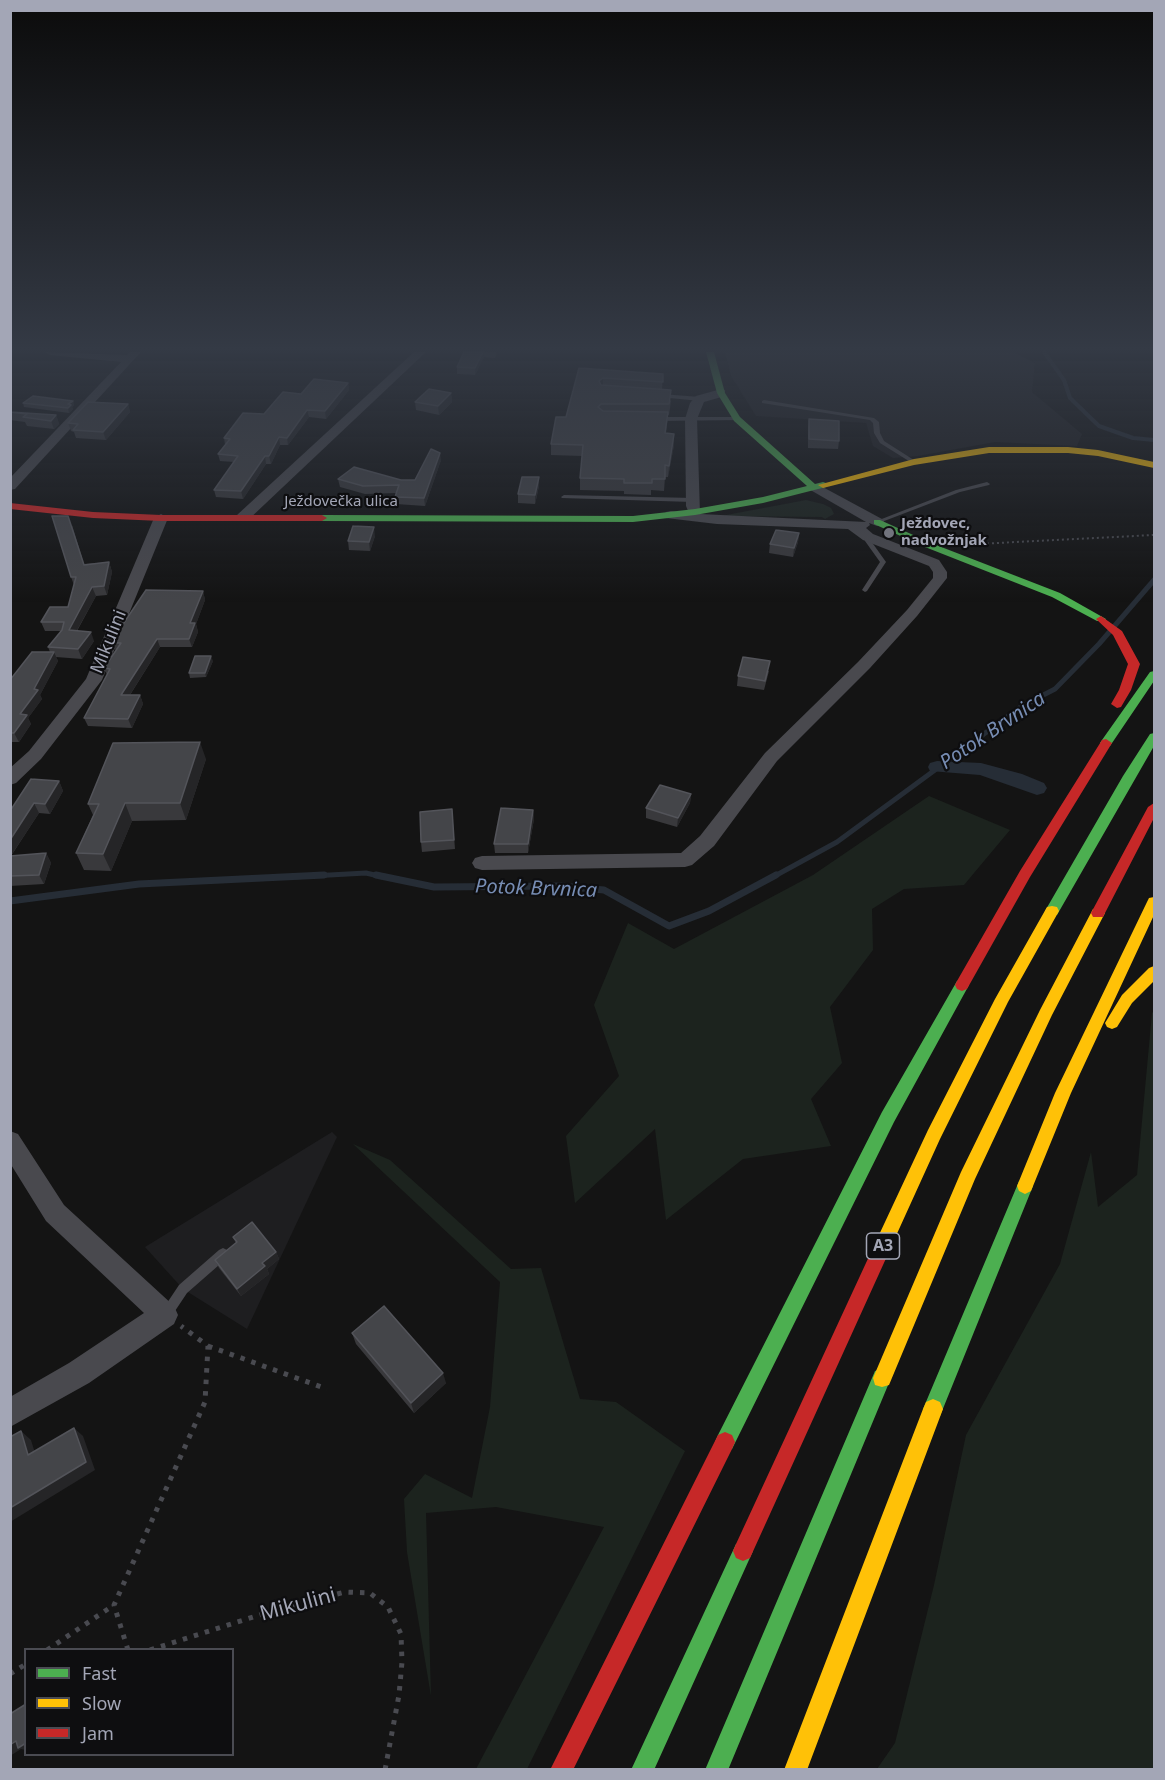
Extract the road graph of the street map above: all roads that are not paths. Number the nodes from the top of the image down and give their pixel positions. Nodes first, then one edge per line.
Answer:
1 (59, 435) edge
2 (331, 435) edge
3 (692, 435) edge
4 (754, 435) edge
5 (878, 435) edge
6 (776, 455) junction
7 (914, 462) junction
8 (1155, 465) edge
9 (890, 468) junction
10 (987, 484) dead end
11 (10, 486) edge
12 (814, 488) junction
13 (564, 497) dead end
14 (10, 506) edge
15 (694, 506) junction
16 (671, 515) junction
17 (161, 518) junction
18 (242, 518) junction
19 (873, 530) junction
20 (866, 590) dead end
21 (1155, 674) edge
22 (1155, 737) edge
23 (1108, 739) junction
24 (10, 779) edge
25 (1155, 807) edge
26 (482, 862) dead end
27 (1155, 902) edge
28 (1155, 972) edge
29 (1063, 1094) junction
30 (10, 1141) edge
31 (225, 1253) edge
32 (165, 1315) junction
33 (10, 1413) edge
34 (561, 1770) edge
35 (642, 1770) edge
36 (716, 1770) edge
37 (795, 1770) edge

1 - 11 street
2 - 18 street
3 - 15 street
4 - 6 main road
5 - 7 lane
6 - 9 main road
6 - 12 main road
7 - 8 main road, Ježdovečka ulica
7 - 9 main road, Ježdovečka ulica
9 - 12 main road, Ježdovečka ulica
10 - 19 lane
12 - 15 main road, Ježdovečka ulica
12 - 19 street
13 - 15 lane
14 - 17 main road, Ježdovečka ulica
15 - 16 main road, Ježdovečka ulica
16 - 18 main road, Ježdovečka ulica
16 - 19 street, Ježdovečka ulica
17 - 18 main road, Ježdovečka ulica
17 - 24 street, Mikulini
19 - 20 lane
19 - 23 main road
19 - 26 street
21 - 23 main road
22 - 35 main road, A3
23 - 34 main road
25 - 36 main road
27 - 29 main road
28 - 29 main road
29 - 37 main road
30 - 32 street
31 - 32 lane
32 - 33 street

